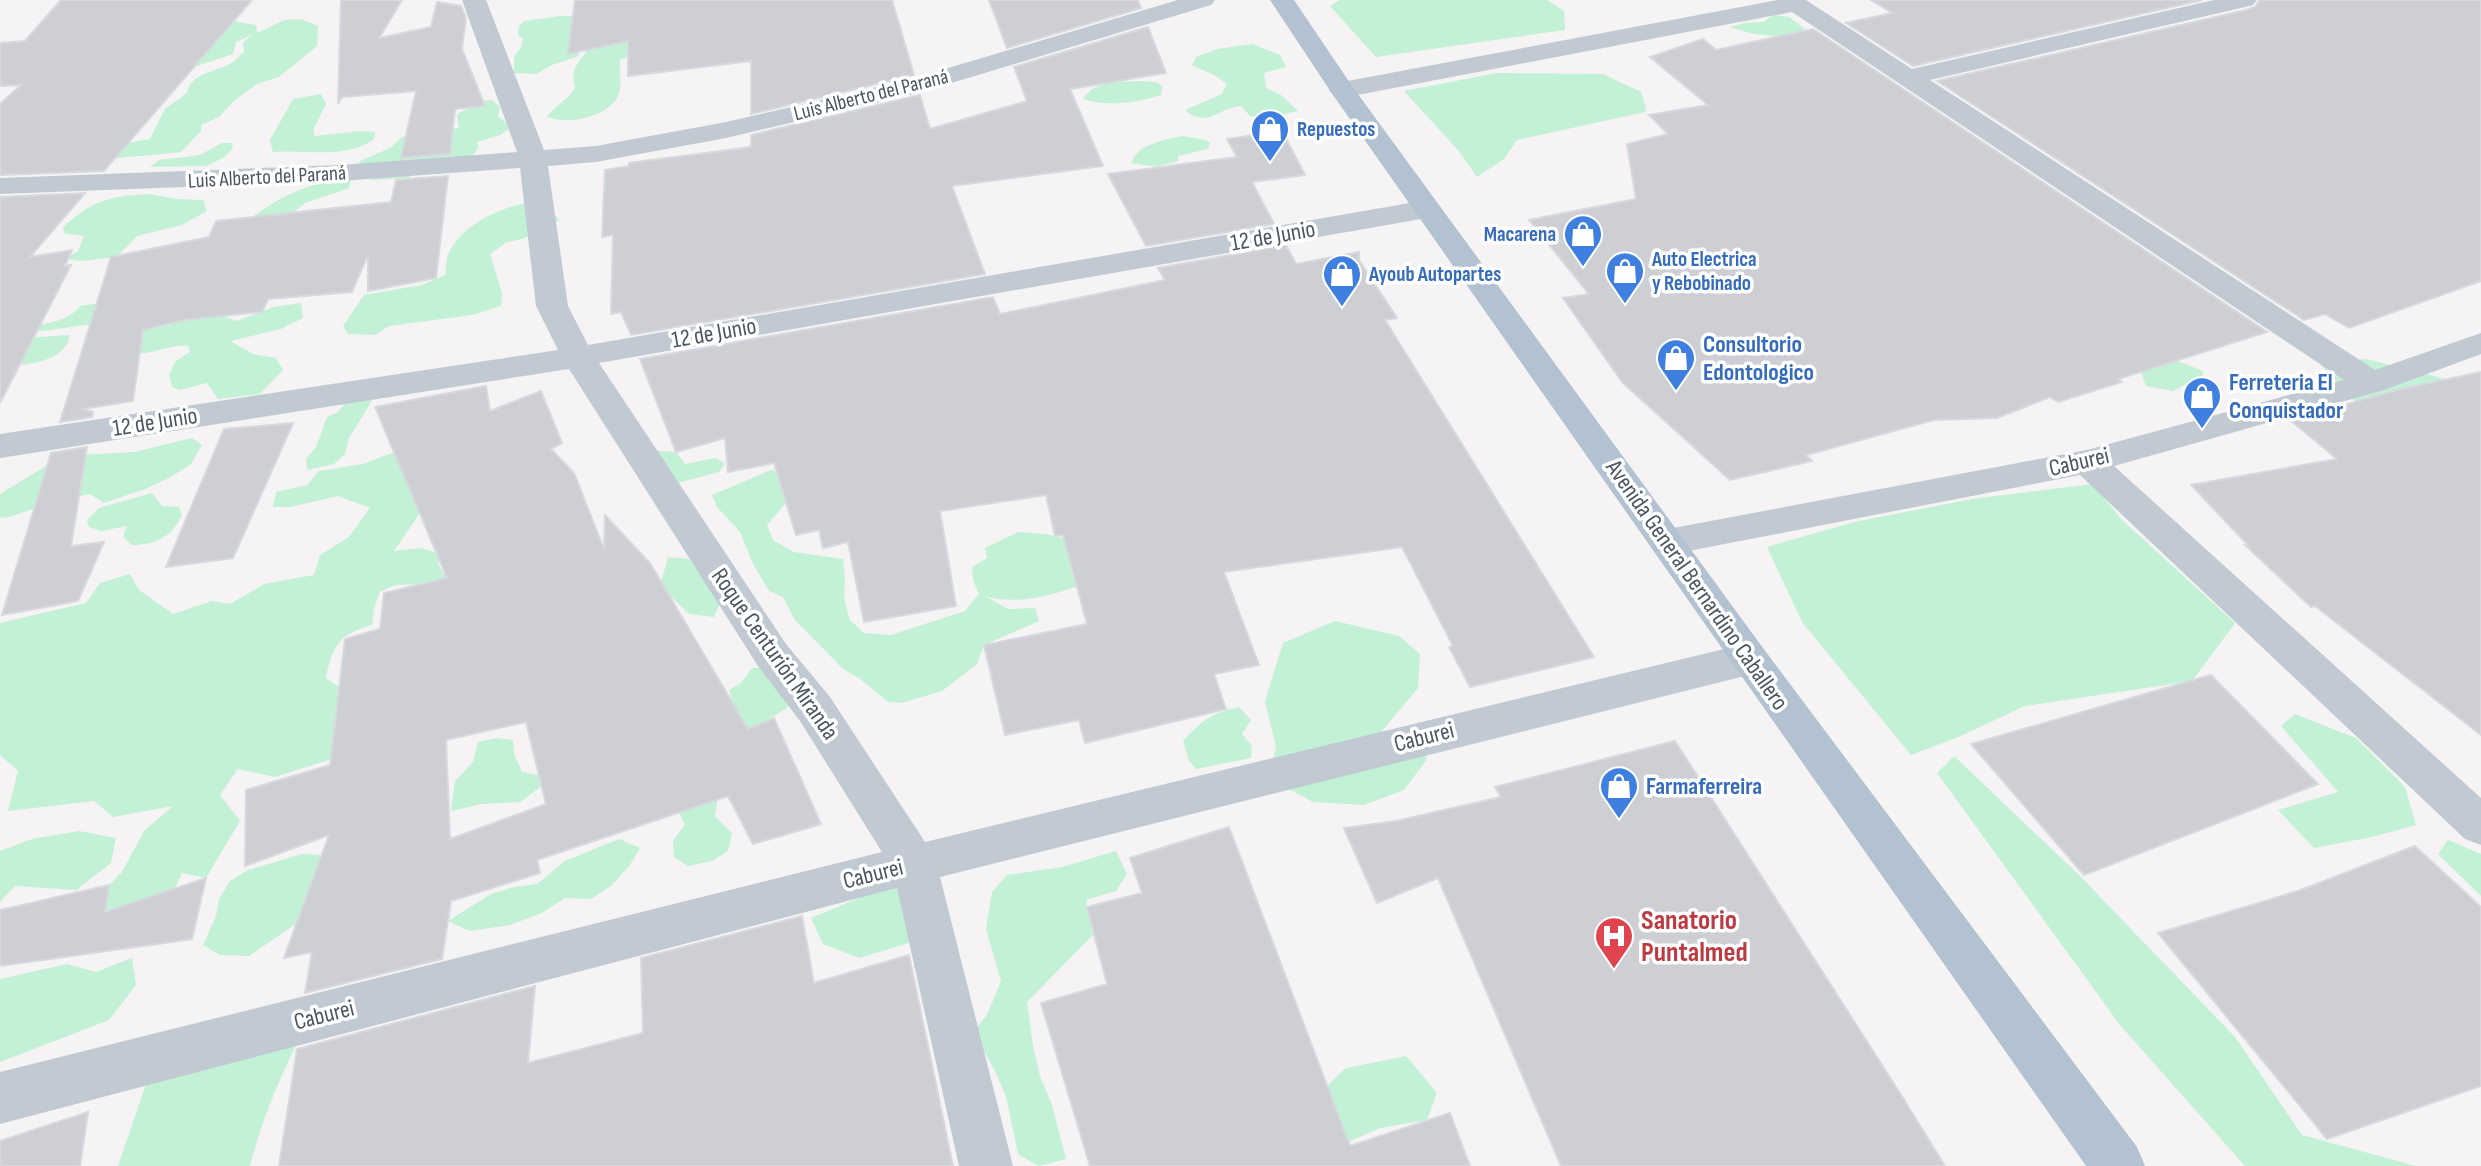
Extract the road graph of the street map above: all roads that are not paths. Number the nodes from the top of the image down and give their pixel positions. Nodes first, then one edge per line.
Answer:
1 (474, 0) edge
2 (1123, 0) edge
3 (1203, 0) edge
4 (1282, 0) edge
5 (2245, 0) edge
6 (1794, 2) edge
7 (927, 72) junction
8 (1907, 78) junction
9 (1342, 90) junction
10 (533, 158) junction
11 (0, 186) edge
12 (1427, 209) junction
13 (2481, 343) edge
14 (578, 357) junction
15 (2372, 383) junction
16 (0, 446) edge
17 (2087, 462) junction
18 (1668, 542) junction
19 (1749, 659) junction
20 (2481, 827) edge
21 (914, 864) junction
22 (0, 1098) edge
23 (986, 1166) edge
24 (2118, 1166) edge

1 - 10 street, Roque Centurión Miranda
2 - 7 street, Luis Alberto del Paraná
3 - 7 street, Luis Alberto del Paraná
4 - 9 main road, Avenida General Bernardino Caballero
5 - 8 street
6 - 8 street
6 - 9 street
7 - 10 street, Luis Alberto del Paraná
8 - 15 street
9 - 12 main road, Avenida General Bernardino Caballero
10 - 11 street, Luis Alberto del Paraná
10 - 14 street, Roque Centurión Miranda
12 - 14 street, 12 de Junio
12 - 18 main road, Avenida General Bernardino Caballero
13 - 15 street, Caburei
14 - 16 street, 12 de Junio
14 - 21 street, Roque Centurión Miranda
15 - 17 street, Caburei
17 - 18 street, Caburei
17 - 20 street
18 - 19 main road, Avenida General Bernardino Caballero
19 - 21 street, Caburei
19 - 24 main road, Avenida General Bernardino Caballero
21 - 22 street, Caburei
21 - 23 street, Roque Centurión Miranda

